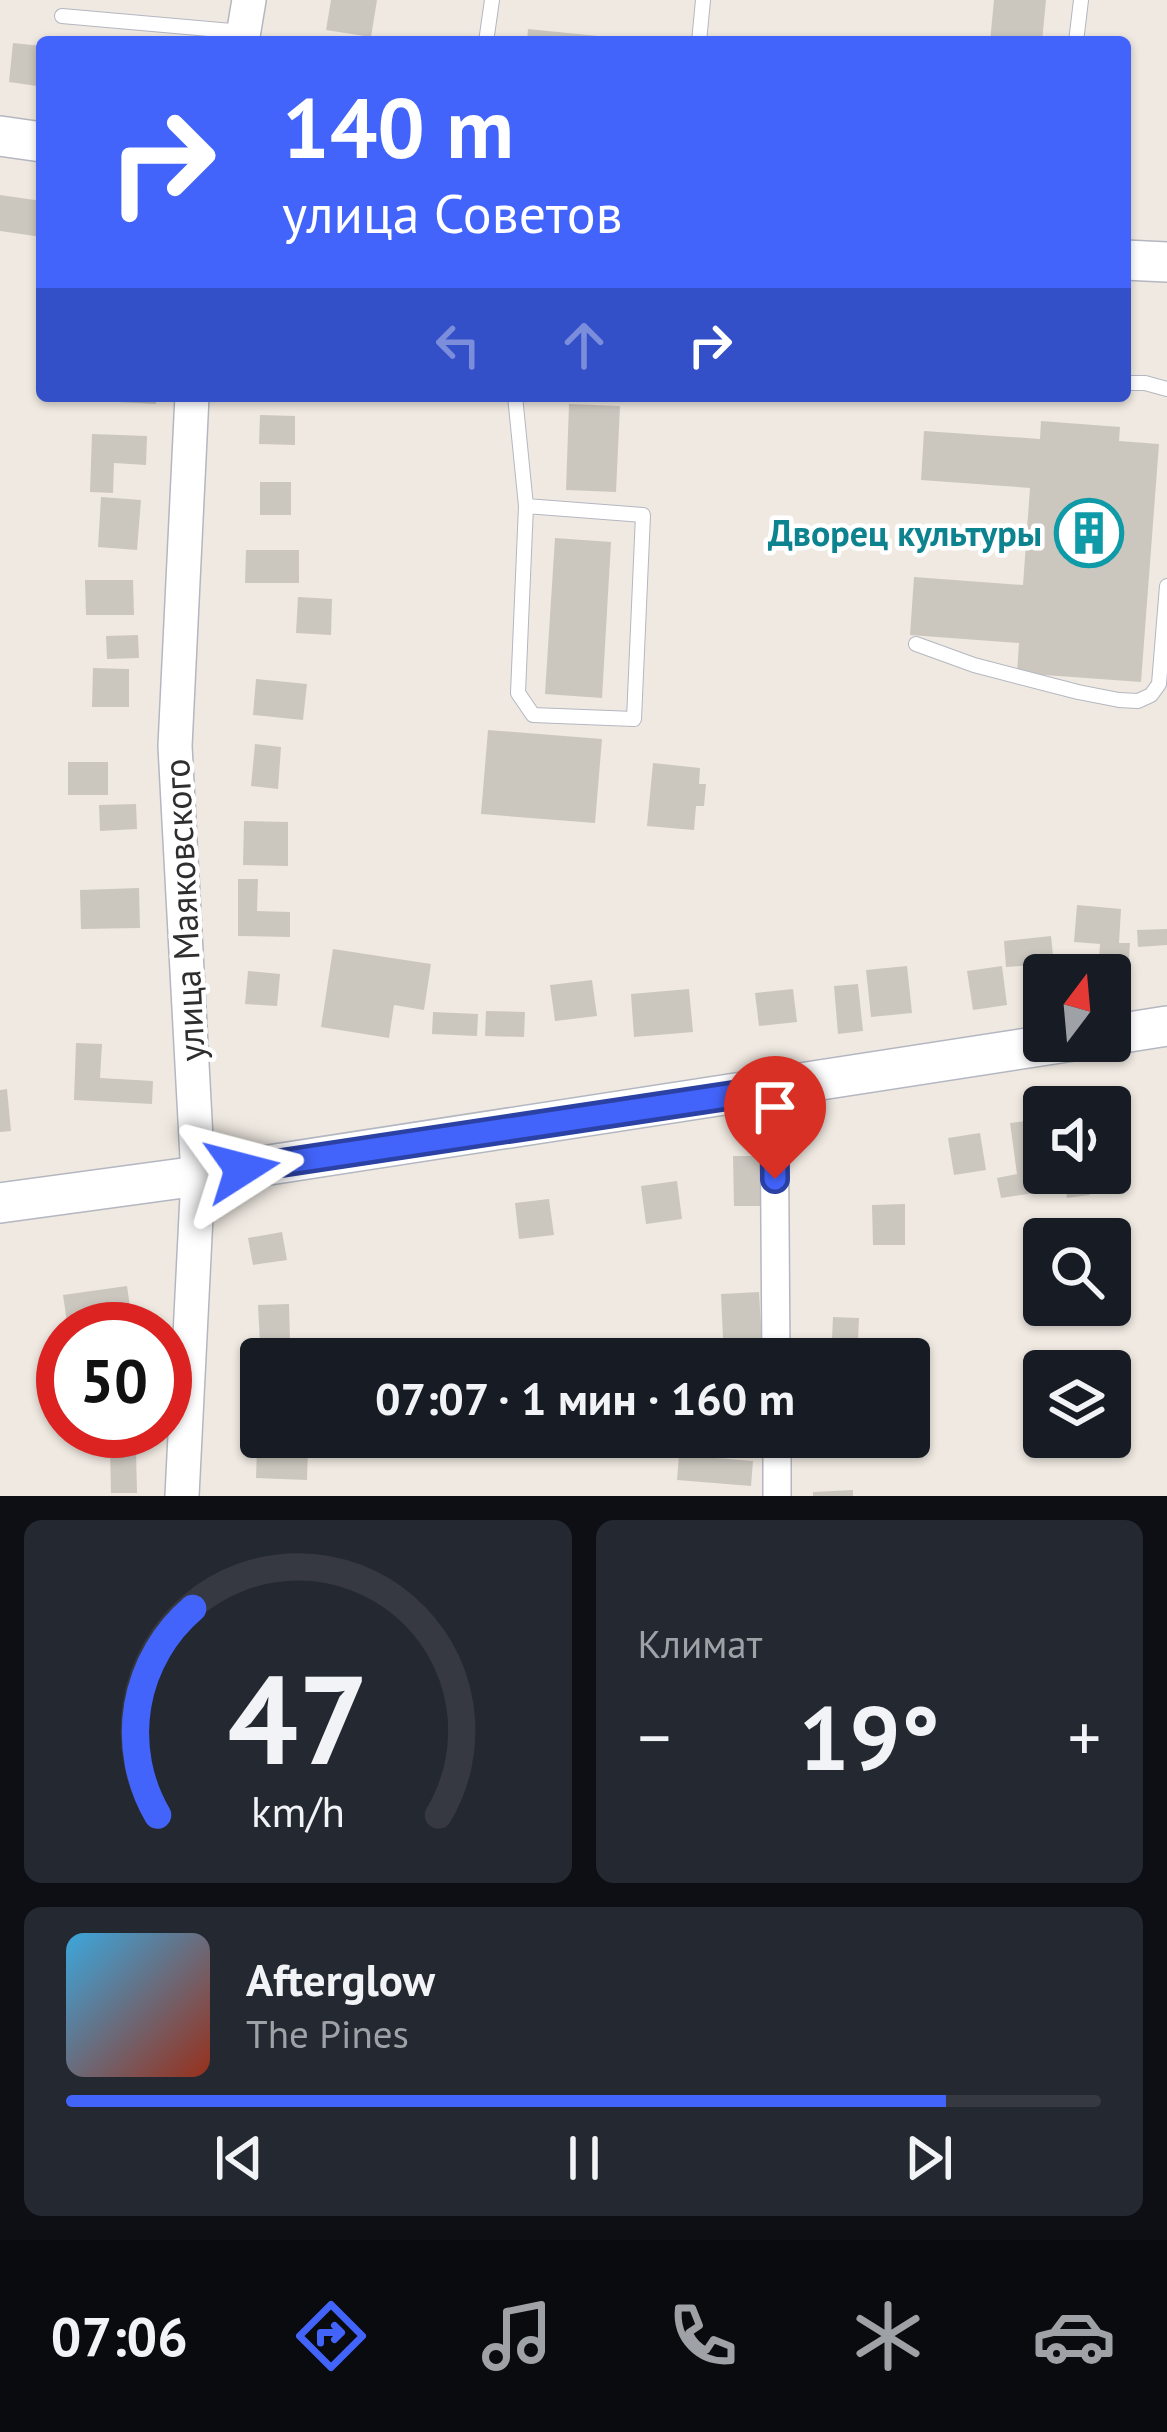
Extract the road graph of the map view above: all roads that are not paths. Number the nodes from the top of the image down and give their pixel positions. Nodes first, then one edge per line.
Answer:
1 (492, 0) edge
2 (703, 0) edge
3 (1081, 0) edge
4 (62, 16) dead end
5 (245, 25) edge
6 (487, 36) edge
7 (700, 36) edge
8 (1077, 36) edge
9 (0, 136) edge
10 (36, 141) edge
11 (1131, 260) edge
12 (1167, 262) edge
13 (1131, 382) edge
14 (1167, 388) edge
15 (192, 402) edge
16 (516, 402) edge
17 (526, 506) junction
18 (1167, 586) edge
19 (916, 644) dead end
20 (1167, 1026) edge
21 (1131, 1032) edge
22 (1023, 1049) edge
23 (774, 1089) junction
24 (198, 1176) junction
25 (0, 1203) edge
26 (776, 1338) edge
27 (777, 1458) edge
28 (182, 1496) edge
29 (777, 1496) edge

1 - 6 lane
2 - 7 lane
3 - 8 lane
4 - 5 lane
9 - 10 main road
11 - 12 main road
13 - 14 lane
15 - 24 street, улица Маяковского
16 - 17 lane
17 - 17 lane
18 - 19 lane
20 - 21 main road
22 - 23 main road
23 - 24 main road
23 - 26 street
24 - 25 main road
24 - 28 street, улица Маяковского
27 - 29 street

